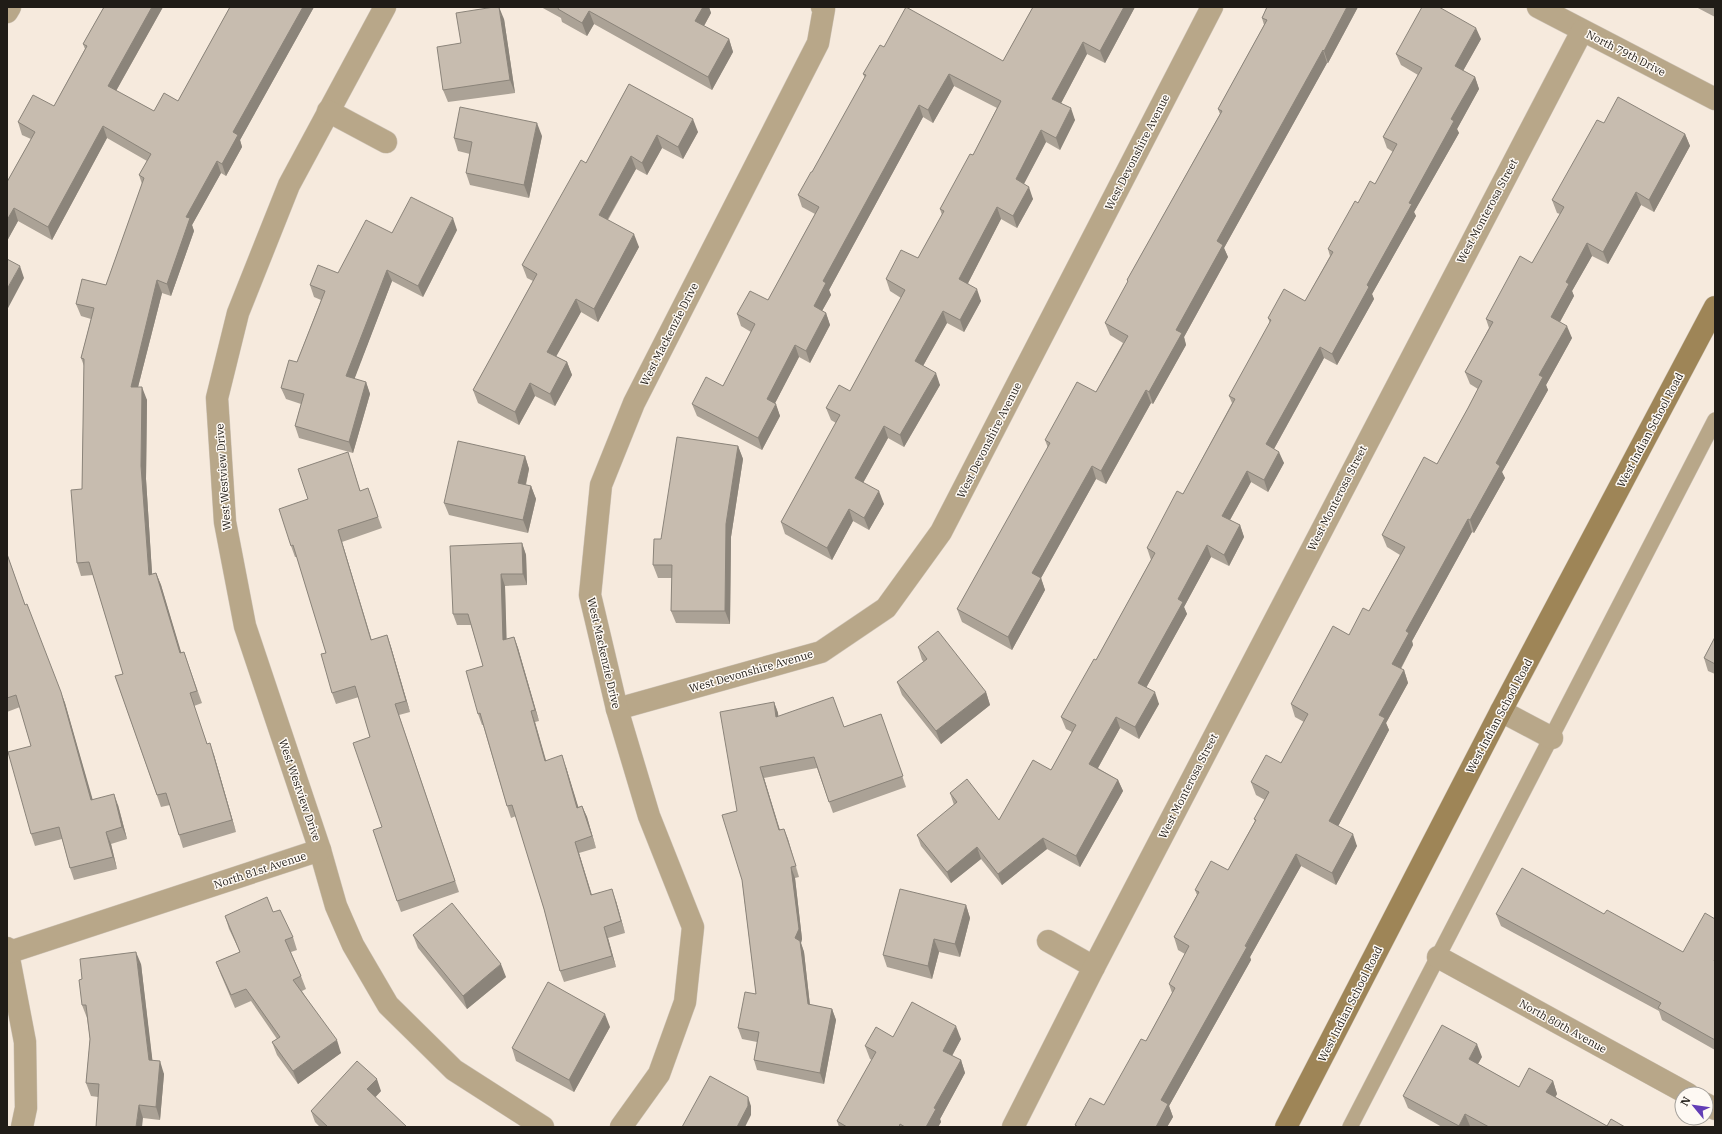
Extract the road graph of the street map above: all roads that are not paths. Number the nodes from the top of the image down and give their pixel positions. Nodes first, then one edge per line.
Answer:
1 (10, 7) edge
2 (385, 7) edge
3 (1212, 7) edge
4 (1538, 7) edge
5 (823, 8) edge
6 (7, 12) edge
7 (1582, 30) junction
8 (1715, 99) edge
9 (328, 111) junction
10 (386, 142) dead end
11 (1715, 307) edge
12 (1715, 420) edge
13 (617, 709) junction
14 (1501, 711) junction
15 (1552, 738) junction
16 (320, 850) junction
17 (1048, 941) dead end
18 (8, 951) edge
19 (1438, 957) junction
20 (1094, 966) junction
21 (1674, 1086) edge
22 (22, 1127) edge
23 (543, 1127) edge
24 (621, 1127) edge
25 (1013, 1127) edge
26 (1286, 1127) edge
27 (1350, 1127) edge

1 - 6 street
2 - 9 street, West Westview Drive
3 - 13 street, West Devonshire Avenue
4 - 7 street, North 79th Drive
5 - 13 street, West Mackenzie Drive
7 - 8 street, North 79th Drive
7 - 20 street, West Monterosa Street
9 - 10 street
9 - 16 street, West Westview Drive
11 - 14 main road, West Indian School Road
12 - 15 lane
13 - 24 street, West Mackenzie Drive
14 - 15 street
14 - 26 main road, West Indian School Road
15 - 19 lane
16 - 18 street, North 81st Avenue
16 - 23 street, North 81st Avenue
17 - 20 street
18 - 22 street
19 - 21 street, North 80th Avenue
19 - 27 lane
20 - 25 street, West Monterosa Street

